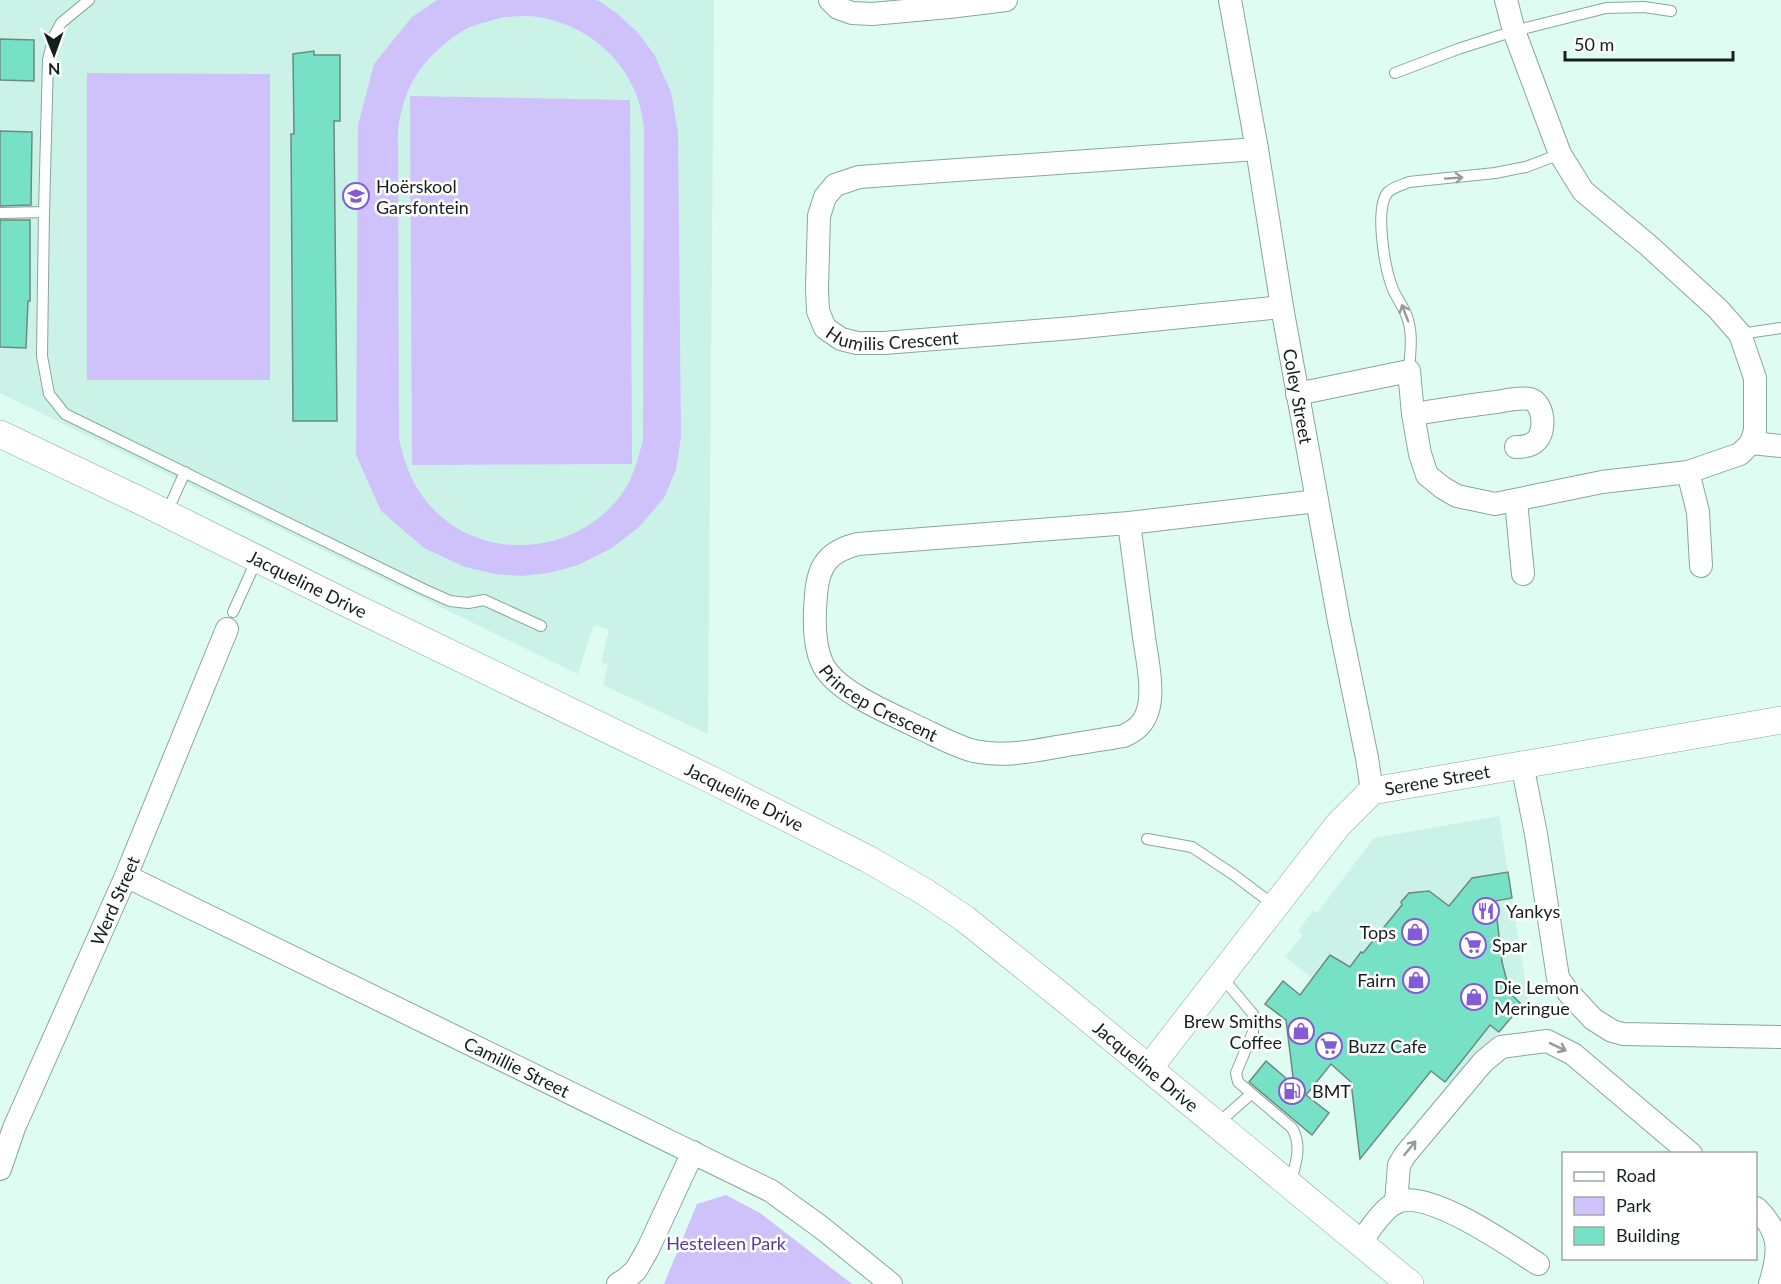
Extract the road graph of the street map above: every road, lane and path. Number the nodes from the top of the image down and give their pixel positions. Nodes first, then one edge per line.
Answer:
1 (89, 0) edge
2 (830, 0) edge
3 (1006, 0) edge
4 (1230, 0) edge
5 (1506, 0) edge
6 (1671, 11) dead end
7 (1514, 31) junction
8 (1395, 73) dead end
9 (1257, 149) junction
10 (1560, 154) junction
11 (44, 212) junction
12 (0, 213) edge
13 (1282, 307) junction
14 (1781, 328) edge
15 (1740, 334) junction
16 (1409, 371) junction
17 (1298, 394) junction
18 (1413, 414) junction
19 (0, 434) edge
20 (1751, 443) junction
21 (1781, 446) edge
22 (1516, 447) dead end
23 (185, 472) junction
24 (1688, 472) junction
25 (1317, 501) junction
26 (1515, 501) junction
27 (166, 514) junction
28 (1129, 523) junction
29 (257, 559) junction
30 (1701, 567) dead end
31 (1522, 574) dead end
32 (230, 621) joint
33 (541, 626) dead end
34 (1781, 720) edge
35 (1522, 764) junction
36 (1372, 791) junction
37 (1147, 839) dead end
38 (126, 876) junction
39 (1275, 906) junction
40 (1221, 976) junction
41 (1781, 1037) edge
42 (1149, 1068) junction
43 (1251, 1094) junction
44 (1216, 1125) junction
45 (693, 1152) junction
46 (1689, 1152) edge
47 (0, 1169) edge
48 (1290, 1186) junction
49 (1396, 1203) junction
50 (1757, 1209) edge
51 (1360, 1243) junction
52 (1538, 1264) dead end
53 (618, 1284) edge
54 (891, 1284) edge
55 (1410, 1284) edge
56 (1770, 1284) edge

1 - 11 lane
2 - 3 street
4 - 9 street, Coley Street
5 - 7 street
6 - 7 lane
7 - 8 lane
7 - 10 street
9 - 13 street, Coley Street
9 - 13 street, Humilis Crescent
10 - 15 street
16 -> 10 lane
11 - 12 lane
11 - 23 lane
13 - 17 street, Coley Street
14 - 15 lane
15 - 20 street
16 - 17 street
16 - 18 street
17 - 25 street, Coley Street
18 - 22 street
18 - 26 street
19 - 27 street, Jacqueline Drive
20 - 21 street
20 - 24 street
23 - 27 lane
23 - 33 lane
24 - 26 street
24 - 30 street
25 - 28 street, Princep Crescent
25 - 36 street, Coley Street
26 - 31 street
27 - 29 street, Jacqueline Drive
28 - 28 street, Princep Crescent
29 - 32 lane
29 - 42 street, Jacqueline Drive
32 - 38 street, Werd Street
34 - 35 street, Serene Street
35 - 36 street, Serene Street
35 - 41 street
36 - 39 street, Serene Street
37 - 39 lane
38 - 45 street, Camillie Street
38 - 47 street, Werd Street
39 - 40 street, Serene Street
40 - 42 street, Serene Street
40 - 43 lane
42 - 44 street, Jacqueline Drive
43 - 44 lane
43 - 48 lane
44 - 48 street, Jacqueline Drive
45 - 53 street
45 - 54 street, Camillie Street
49 -> 46 street
48 - 51 street, Jacqueline Drive
49 - 51 street
49 - 52 street
50 - 56 street
51 - 55 street, Jacqueline Drive

